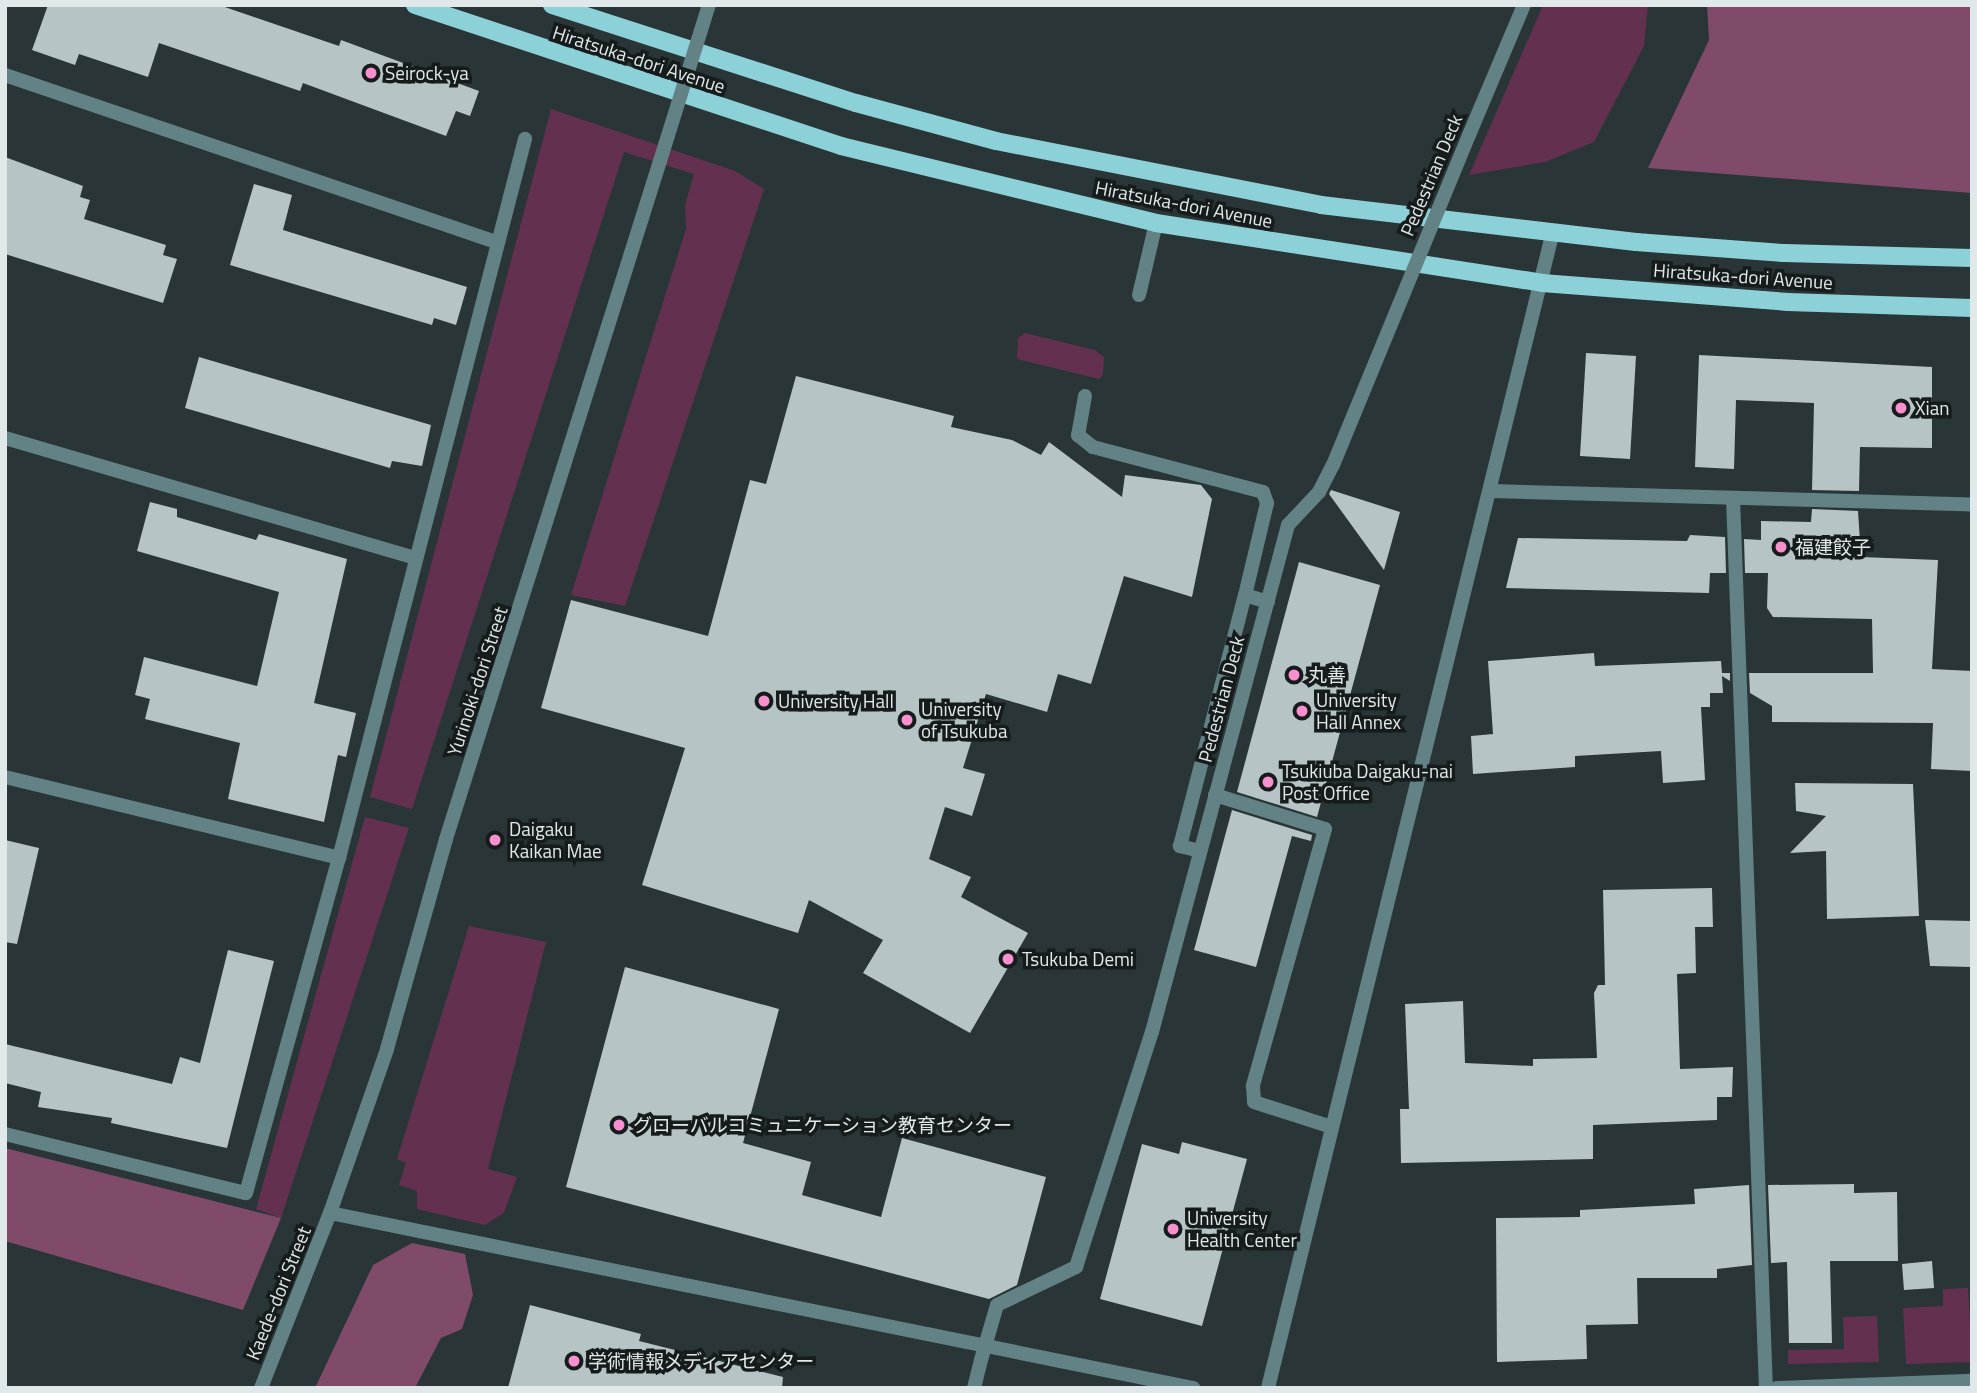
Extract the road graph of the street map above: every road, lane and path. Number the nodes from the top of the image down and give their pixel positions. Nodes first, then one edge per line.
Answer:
1 (415, 5) edge
2 (552, 5) edge
3 (709, 5) edge
4 (1524, 5) edge
5 (5, 75) edge
6 (525, 139) dead end
7 (1156, 223) junction
8 (1552, 235) junction
9 (496, 242) junction
10 (1972, 258) edge
11 (1542, 283) junction
12 (1139, 295) dead end
13 (1972, 308) edge
14 (1085, 396) dead end
15 (5, 438) edge
16 (1492, 491) junction
17 (1733, 498) junction
18 (1972, 503) edge
19 (416, 558) junction
20 (1245, 595) junction
21 (1268, 602) junction
22 (5, 776) edge
23 (1215, 795) junction
24 (1200, 851) junction
25 (339, 858) junction
26 (1332, 1127) junction
27 (5, 1134) edge
28 (330, 1213) junction
29 (1972, 1381) edge
30 (261, 1388) edge
31 (974, 1388) edge
32 (1193, 1388) edge
33 (1268, 1388) edge
34 (1766, 1388) edge
35 (1777, 1388) edge

1 - 7 main road, Hiratsuka-dori Avenue
2 - 8 main road, Hiratsuka-dori Avenue
3 - 28 street, Yurinoki-dori Street, bridge
4 - 21 street, Pedestrian Deck, bridge
5 - 9 street
6 - 9 street
7 - 11 main road, Hiratsuka-dori Avenue
7 - 12 street
8 - 10 main road, Hiratsuka-dori Avenue
8 - 11 street
9 - 19 street
11 - 13 main road, Hiratsuka-dori Avenue
11 - 16 street
14 - 20 street
15 - 19 street
16 - 17 street
16 - 26 street
17 - 18 street
17 - 34 street
19 - 25 street
20 - 21 street
20 - 24 street
21 - 23 street, Pedestrian Deck
22 - 25 street
23 - 24 street, Pedestrian Deck
23 - 26 street
24 - 31 street, Pedestrian Deck, bridge
25 - 27 street
26 - 33 street
28 - 30 street, Kaede-dori Street
28 - 32 street
29 - 35 street

